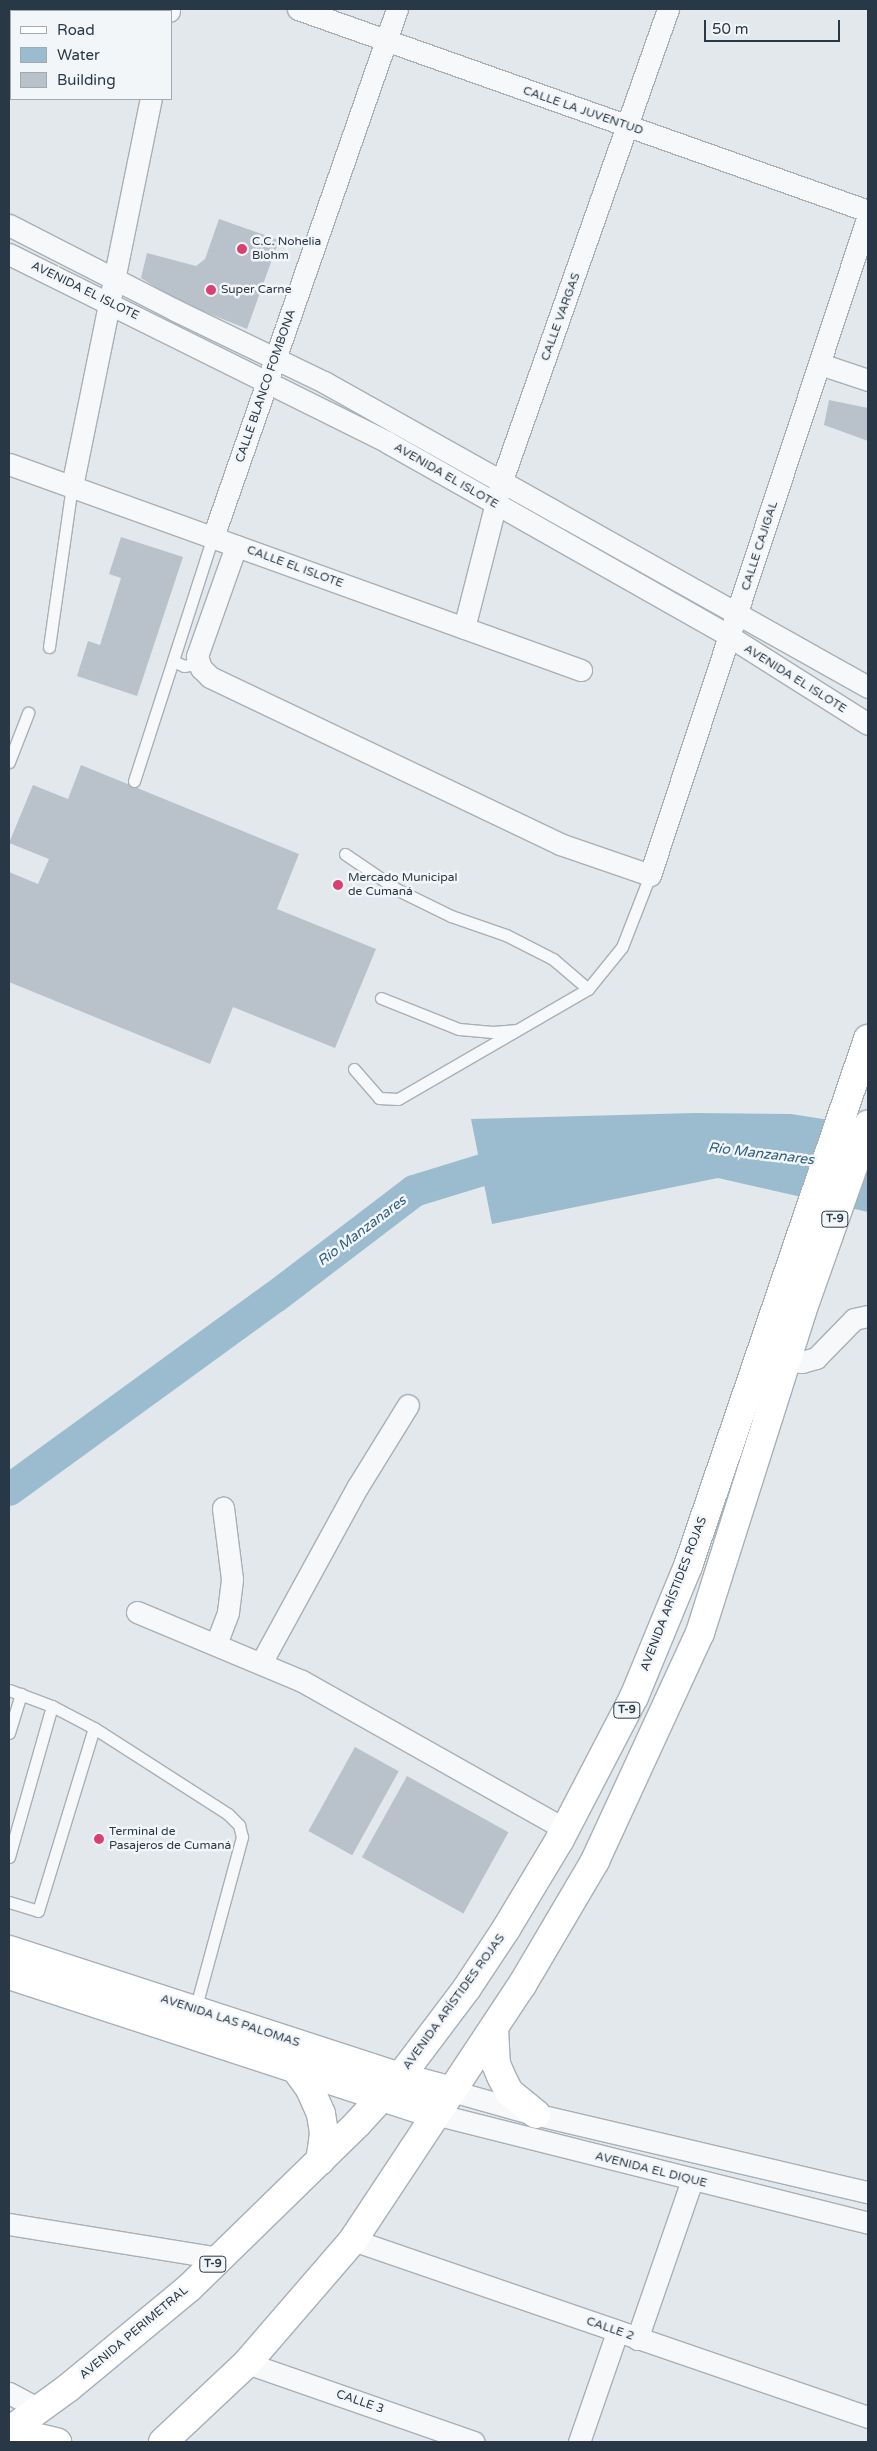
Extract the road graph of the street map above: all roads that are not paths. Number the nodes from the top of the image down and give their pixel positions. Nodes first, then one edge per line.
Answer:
1 (298, 9) edge
2 (396, 9) edge
3 (668, 9) edge
4 (386, 42) junction
5 (151, 100) edge
6 (629, 127) junction
7 (868, 211) edge
8 (868, 216) edge
9 (9, 225) edge
10 (9, 254) edge
11 (115, 279) junction
12 (110, 303) junction
13 (276, 359) junction
14 (820, 364) junction
15 (868, 380) edge
16 (267, 381) junction
17 (9, 464) edge
18 (501, 483) junction
19 (72, 486) junction
20 (497, 505) junction
21 (213, 537) junction
22 (236, 546) junction
23 (738, 613) junction
24 (464, 628) junction
25 (727, 638) junction
26 (49, 647) dead end
27 (173, 661) junction
28 (199, 663) junction
29 (581, 670) dead end
30 (868, 687) edge
31 (28, 713) dead end
32 (868, 724) edge
33 (9, 762) edge
34 (134, 781) dead end
35 (345, 854) dead end
36 (650, 875) junction
37 (588, 989) junction
38 (381, 998) dead end
39 (521, 1029) junction
40 (868, 1039) edge
41 (354, 1069) dead end
42 (868, 1125) edge
43 (789, 1309) junction
44 (868, 1316) edge
45 (787, 1360) junction
46 (408, 1406) dead end
47 (223, 1508) dead end
48 (137, 1612) dead end
49 (216, 1644) junction
50 (261, 1664) junction
51 (9, 1690) edge
52 (21, 1694) junction
53 (52, 1706) junction
54 (94, 1728) junction
55 (9, 1733) edge
56 (565, 1829) junction
57 (9, 1858) edge
58 (9, 1902) edge
59 (9, 1950) edge
60 (9, 1975) edge
61 (195, 2010) junction
62 (494, 2028) junction
63 (294, 2068) junction
64 (391, 2087) junction
65 (452, 2091) junction
66 (435, 2114) junction
67 (536, 2114) junction
68 (320, 2161) junction
69 (692, 2180) junction
70 (868, 2192) edge
71 (868, 2223) edge
72 (9, 2224) edge
73 (353, 2240) junction
74 (220, 2258) junction
75 (617, 2332) junction
76 (637, 2339) junction
77 (247, 2363) junction
78 (9, 2393) edge
79 (39, 2409) junction
80 (868, 2417) edge
81 (9, 2431) edge
82 (9, 2439) edge
83 (57, 2442) edge
84 (163, 2442) edge
85 (474, 2442) edge
86 (579, 2442) edge

1 - 4 street, CALLE LA JUVENTUD
2 - 4 street, CALLE BLANCO FOMBONA
3 - 6 street, CALLE VARGAS
4 - 6 street, CALLE LA JUVENTUD
4 - 13 street, CALLE BLANCO FOMBONA
5 - 11 street
6 - 7 street, CALLE LA JUVENTUD
6 - 18 street, CALLE VARGAS
8 - 14 street, CALLE CAJIGAL
9 - 11 street, AVENIDA EL ISLOTE
10 - 12 street, AVENIDA EL ISLOTE
11 - 12 street
11 - 13 street, AVENIDA EL ISLOTE
12 - 16 street, AVENIDA EL ISLOTE
12 - 19 street
13 - 16 street, CALLE BLANCO FOMBONA
13 - 18 street, AVENIDA EL ISLOTE
14 - 15 street
14 - 23 street, CALLE CAJIGAL
16 - 20 street, AVENIDA EL ISLOTE
16 - 21 street, CALLE BLANCO FOMBONA
17 - 19 street, CALLE EL ISLOTE
18 - 20 street, CALLE VARGAS
18 - 23 street, AVENIDA EL ISLOTE
19 - 21 street, CALLE EL ISLOTE
19 - 26 lane
20 - 24 street, CALLE VARGAS
20 - 25 street, AVENIDA EL ISLOTE
21 - 22 street, CALLE EL ISLOTE
21 - 27 lane
22 - 24 street, CALLE EL ISLOTE
22 - 28 street
23 - 25 street, CALLE CAJIGAL
23 - 30 street, AVENIDA EL ISLOTE
24 - 29 street, CALLE EL ISLOTE
25 - 32 street, AVENIDA EL ISLOTE
25 - 36 street, CALLE CAJIGAL
27 - 28 lane
27 - 34 lane
28 - 36 street
31 - 33 lane
35 - 37 lane
36 - 37 lane
37 - 39 lane
38 - 39 lane
39 - 41 lane
40 - 43 main road, AVENIDA ARÍSTIDES ROJAS / T-9
42 - 43 main road, AVENIDA ARÍSTIDES ROJAS / T-9
43 - 45 main road, AVENIDA ARÍSTIDES ROJAS / T-9
43 - 56 main road, AVENIDA ARÍSTIDES ROJAS / T-9
44 - 45 street
45 - 62 main road, AVENIDA ARÍSTIDES ROJAS / T-9
46 - 50 street
47 - 49 street
48 - 49 street
49 - 50 street
50 - 56 street
51 - 52 lane
52 - 53 lane
52 - 55 lane
53 - 54 lane
53 - 57 lane
54 - 58 lane
54 - 61 lane
56 - 64 main road, AVENIDA ARÍSTIDES ROJAS / T-9
59 - 61 main road, AVENIDA LAS PALOMAS
60 - 63 main road, AVENIDA LAS PALOMAS
61 - 64 main road, AVENIDA LAS PALOMAS
62 - 65 main road, AVENIDA ARÍSTIDES ROJAS / T-9
62 - 67 main road
63 - 64 main road, AVENIDA LAS PALOMAS
63 - 68 main road
64 - 65 main road, AVENIDA LAS PALOMAS
64 - 66 main road, AVENIDA LAS PALOMAS
64 - 68 main road, AVENIDA PERIMETRAL / T-9
65 - 66 main road, T-9
65 - 67 street
66 - 69 street, AVENIDA EL DIQUE
66 - 73 main road, T-9
67 - 70 street
68 - 74 main road, AVENIDA PERIMETRAL / T-9
69 - 71 street, AVENIDA EL DIQUE
69 - 76 street
72 - 74 street
73 - 75 street, CALLE 2
73 - 77 main road, T-9
74 - 79 main road, AVENIDA PERIMETRAL / T-9
75 - 76 street, CALLE 2
75 - 86 street
76 - 80 street, CALLE 2
77 - 84 main road, T-9
77 - 85 street, CALLE 3
78 - 79 street
79 - 81 main road, AVENIDA PERIMETRAL / T-9
82 - 83 main road

